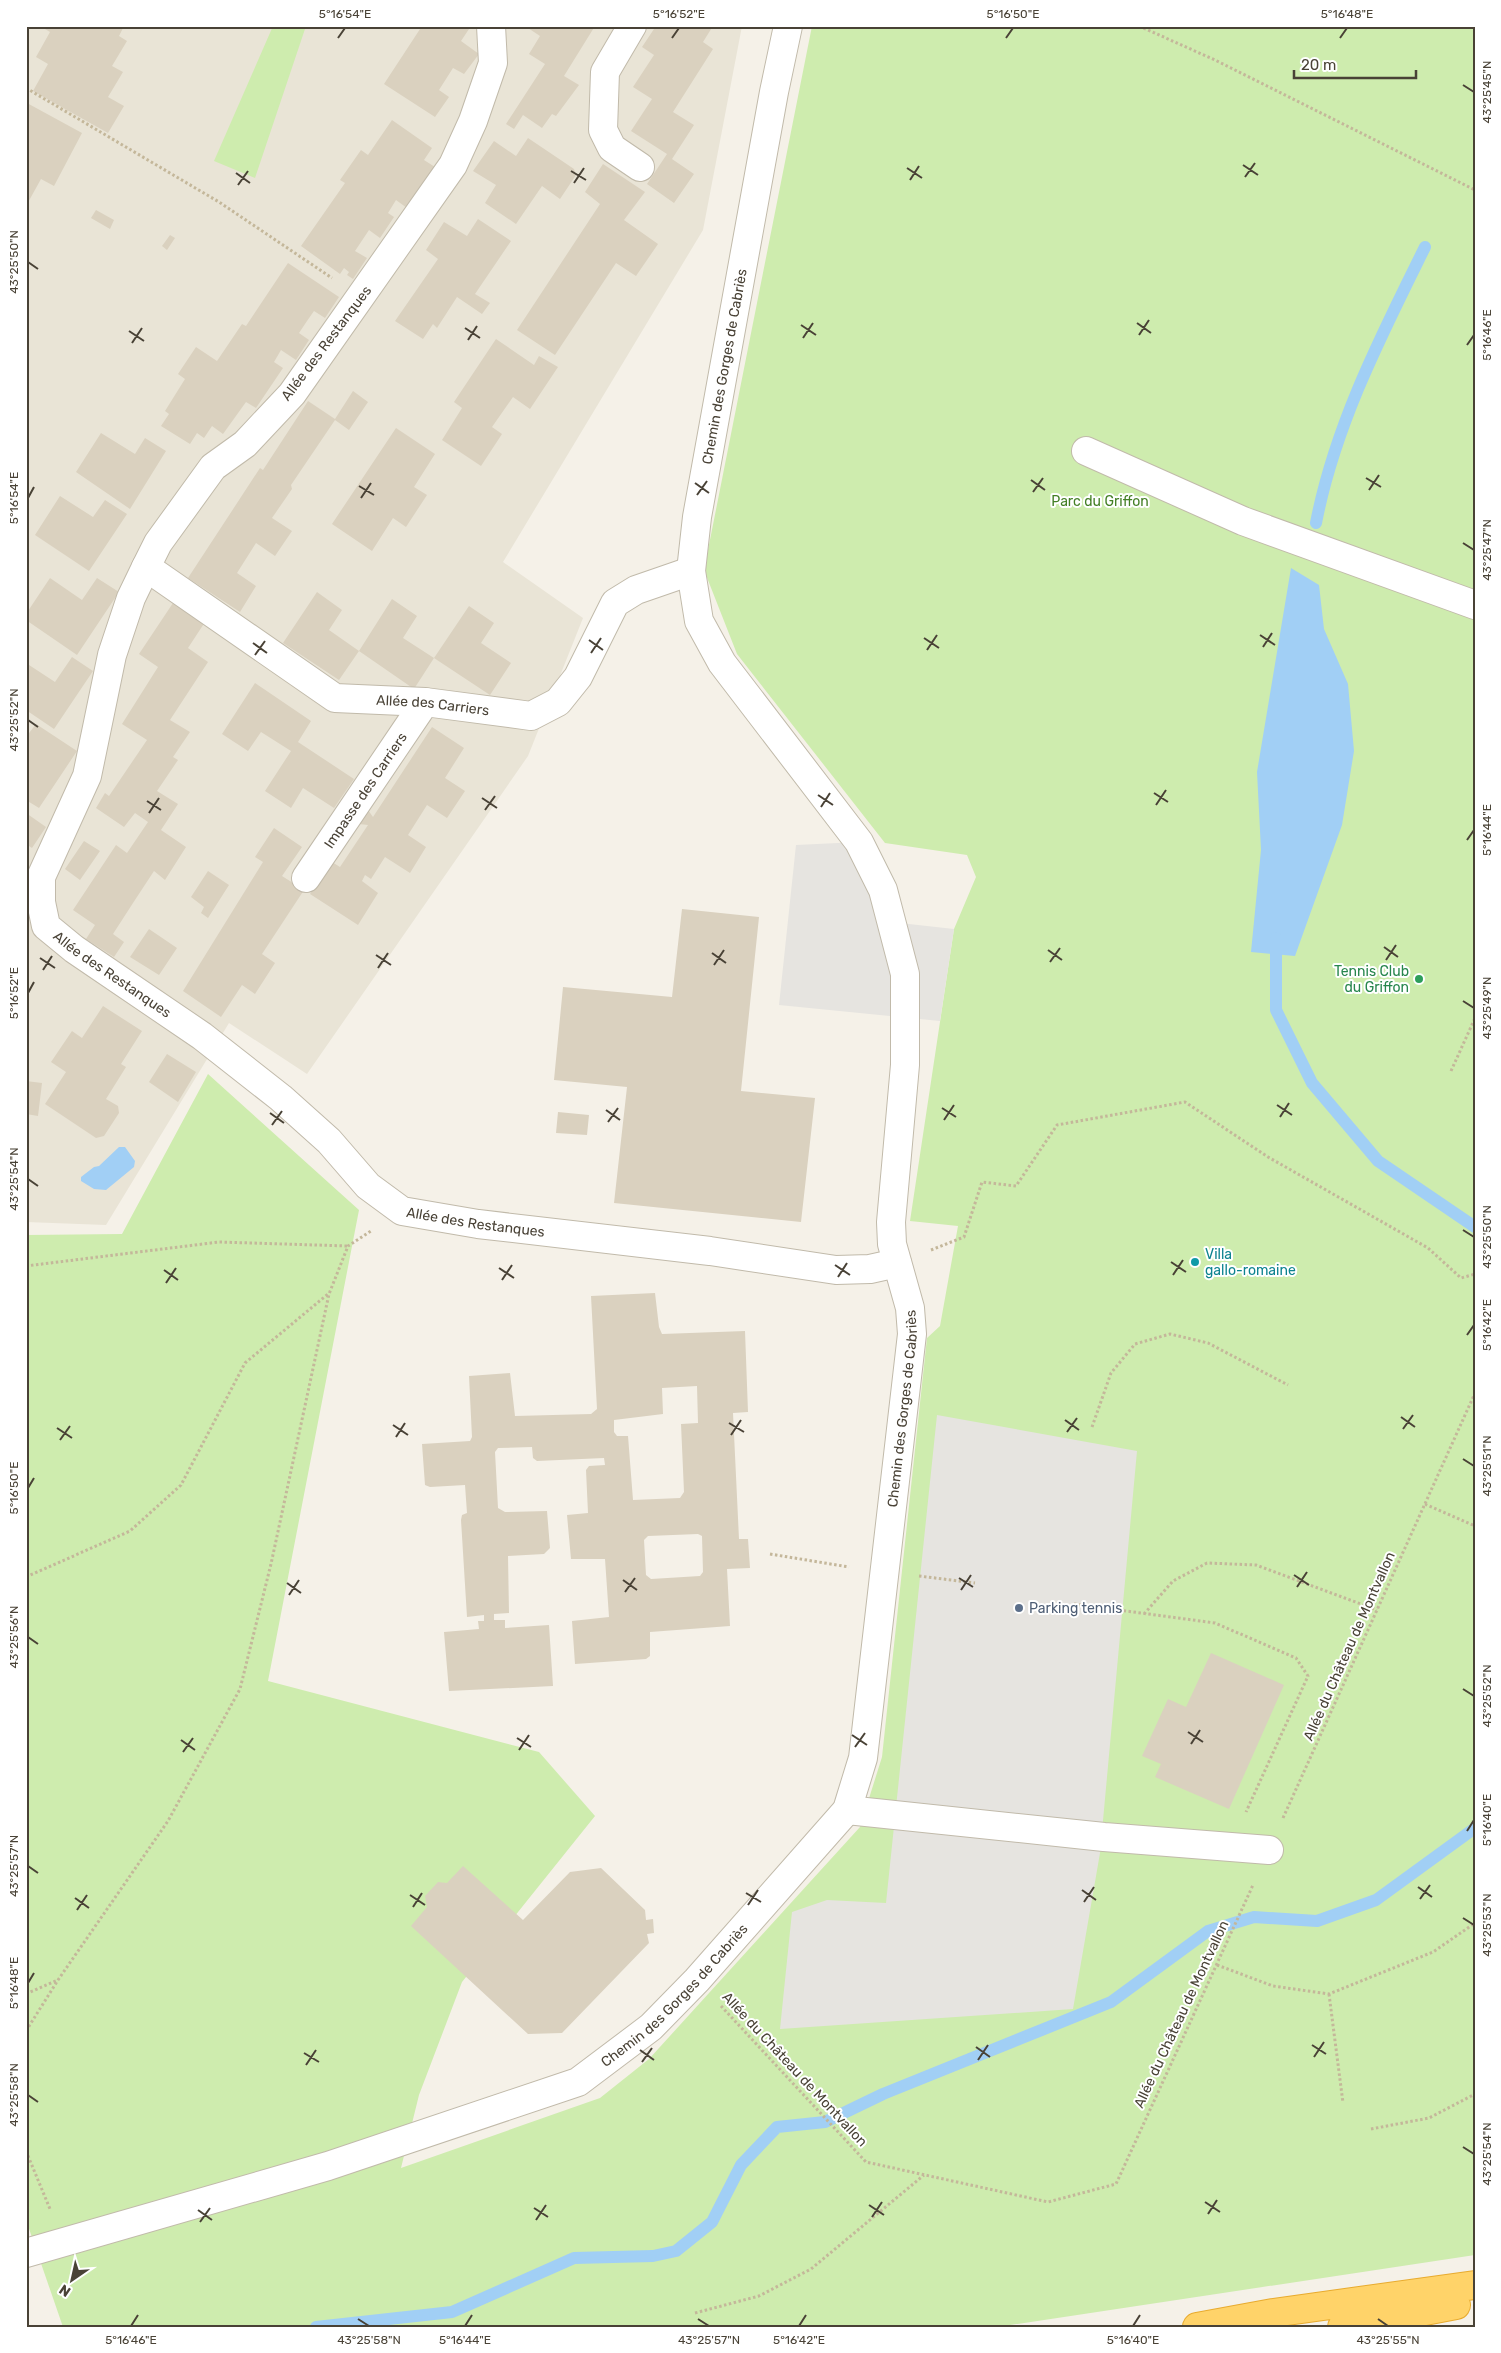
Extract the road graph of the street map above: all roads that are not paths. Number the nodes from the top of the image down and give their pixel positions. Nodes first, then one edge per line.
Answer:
1 (491, 26) edge
2 (632, 26) edge
3 (788, 26) edge
4 (640, 167) dead end
5 (1086, 451) dead end
6 (146, 567) junction
7 (691, 571) junction
8 (1475, 605) edge
9 (425, 702) junction
10 (306, 878) dead end
11 (897, 1263) junction
12 (848, 1810) junction
13 (1268, 1850) road end
14 (26, 2253) edge
15 (1475, 2285) edge
16 (1475, 2302) edge
17 (1197, 2327) edge
18 (1342, 2327) edge

1 - 6 street, Allée des Restanques
2 - 4 street
3 - 7 street, Chemin des Gorges de Cabriès
5 - 8 street
6 - 9 street, Allée des Carriers
6 - 11 street, Allée des Restanques
7 - 9 street, Allée des Carriers
7 - 11 street, Chemin des Gorges de Cabriès
9 - 10 street, Impasse des Carriers
11 - 12 street, Chemin des Gorges de Cabriès
12 - 13 street
12 - 14 street, Chemin des Gorges de Cabriès
15 - 17 highway
16 - 18 highway

